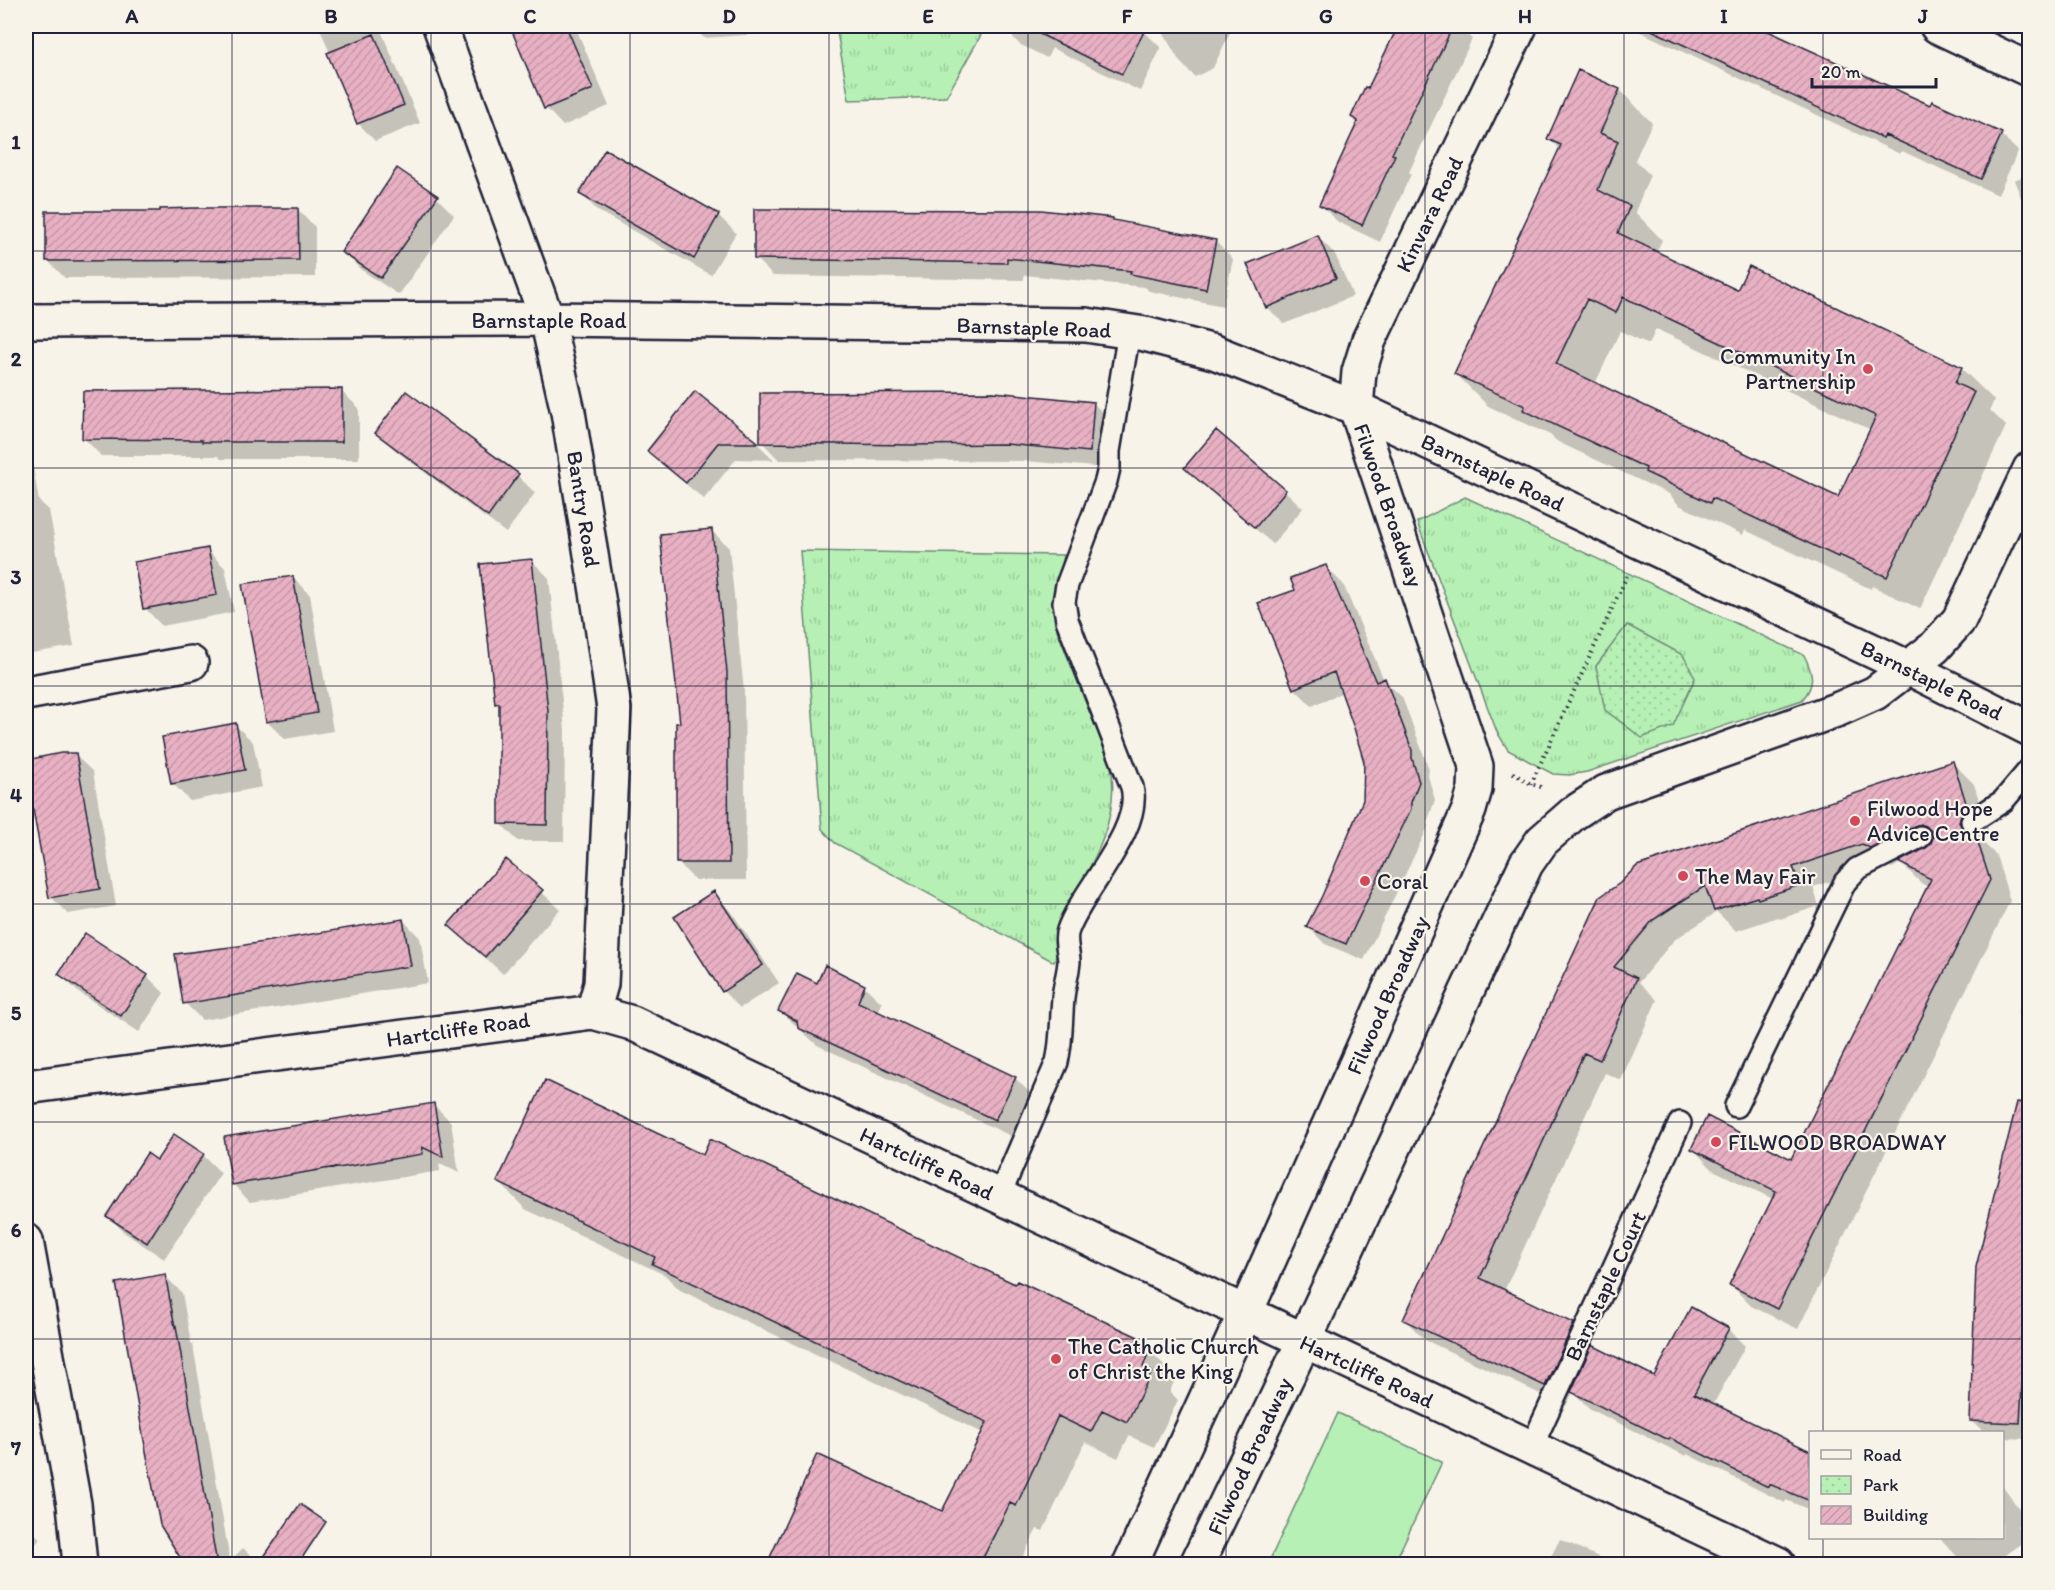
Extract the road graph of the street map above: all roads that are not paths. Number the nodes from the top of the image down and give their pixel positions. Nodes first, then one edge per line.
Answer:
1 (440, 26) edge
2 (1520, 26) edge
3 (1937, 26) edge
4 (2030, 70) edge
5 (547, 319) junction
6 (26, 321) edge
7 (1129, 332) junction
8 (1356, 408) junction
9 (2030, 469) edge
10 (191, 663) dead end
11 (1909, 668) junction
12 (26, 693) edge
13 (2030, 729) edge
14 (2030, 769) edge
15 (1972, 821) dead end
16 (1920, 837) dead end
17 (593, 1012) junction
18 (26, 1087) edge
19 (1736, 1106) dead end
20 (1680, 1123) dead end
21 (999, 1197) junction
22 (26, 1241) edge
23 (1245, 1314) junction
24 (1304, 1341) junction
25 (1531, 1448) junction
26 (80, 1564) edge
27 (1130, 1564) edge
28 (1197, 1564) edge
29 (1778, 1564) edge

1 - 5 street, Bantry Road
2 - 8 street, Kinvara Road
3 - 4 street
5 - 6 street, Barnstaple Road
5 - 7 street, Barnstaple Road
5 - 17 street, Bantry Road
7 - 8 street, Barnstaple Road
7 - 21 lane
8 - 11 street, Barnstaple Road
8 - 23 street, Filwood Broadway
9 - 11 street, Filwood Broadway
10 - 12 street
11 - 13 street, Barnstaple Road
11 - 24 street, Filwood Broadway
14 - 15 lane
16 - 19 lane
17 - 18 street, Hartcliffe Road
17 - 21 street, Hartcliffe Road
20 - 25 lane, Barnstaple Court
21 - 23 street, Hartcliffe Road
22 - 26 street
23 - 24 street, Hartcliffe Road
23 - 27 street, Filwood Broadway
24 - 25 street, Hartcliffe Road
24 - 28 street, Filwood Broadway
25 - 29 street, Hartcliffe Road

